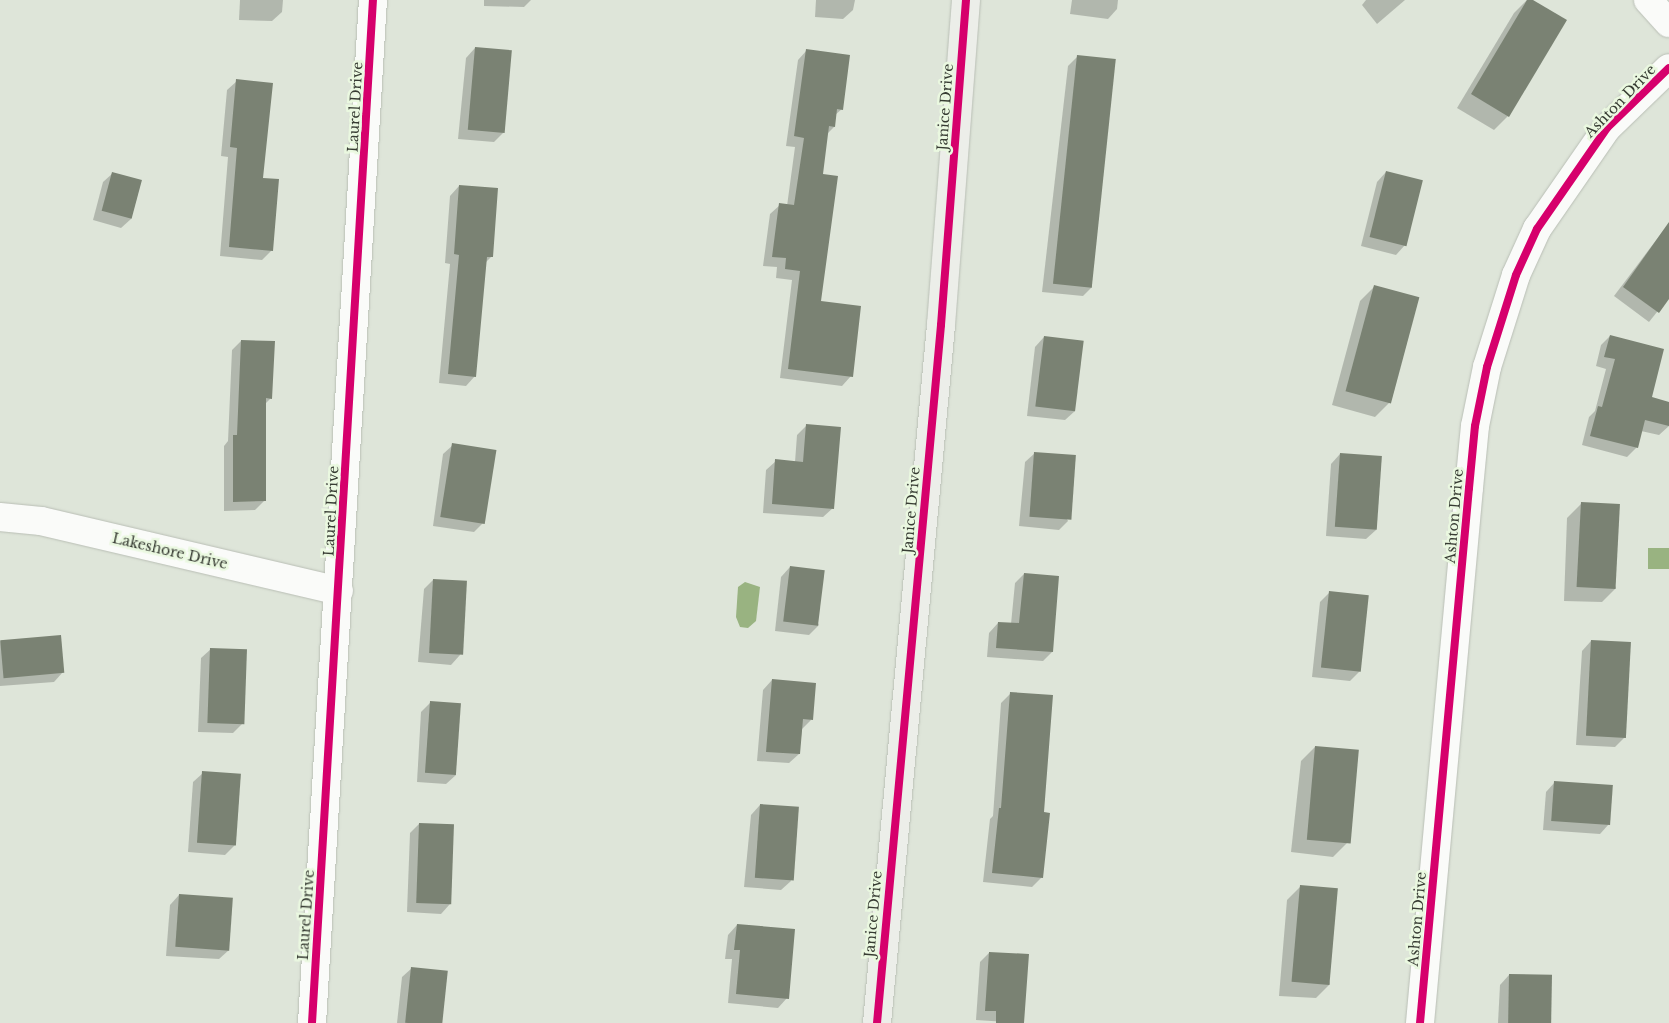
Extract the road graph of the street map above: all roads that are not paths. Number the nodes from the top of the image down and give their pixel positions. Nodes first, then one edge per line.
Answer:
1 (373, 0) edge
2 (966, 0) edge
3 (1648, 0) edge
4 (1669, 23) edge
5 (1669, 68) edge
6 (0, 517) edge
7 (339, 591) junction
8 (312, 1023) edge
9 (877, 1023) edge
10 (1420, 1023) edge

1 - 7 street, Laurel Drive
2 - 9 street, Janice Drive
3 - 4 street
5 - 10 street, Ashton Drive
6 - 7 street, Lakeshore Drive
7 - 8 street, Laurel Drive

